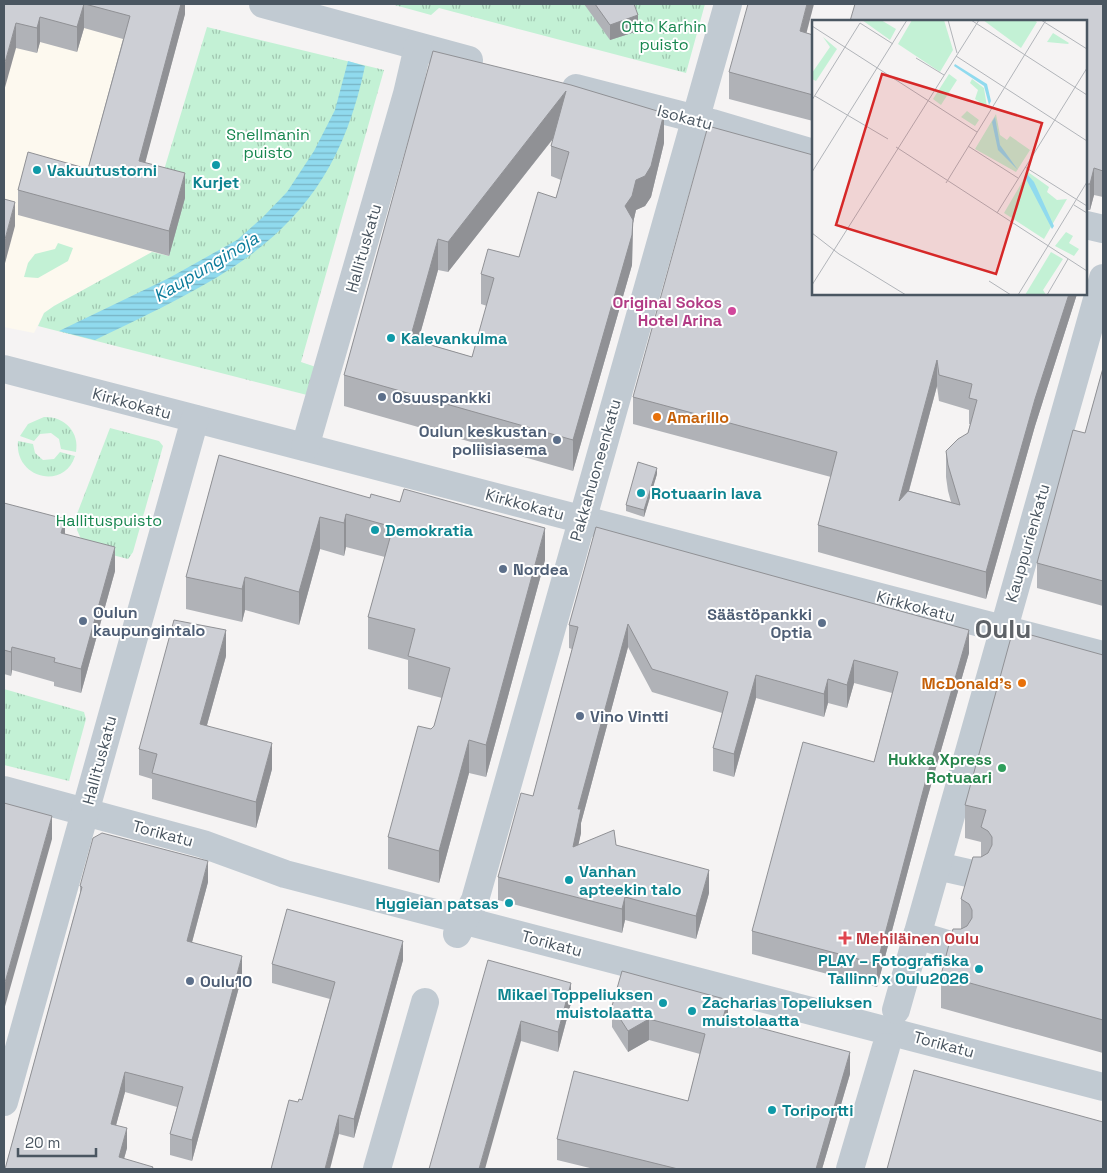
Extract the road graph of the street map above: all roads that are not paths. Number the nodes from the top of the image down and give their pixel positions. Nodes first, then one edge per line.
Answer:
1 (263, 4) edge
2 (728, 4) edge
3 (341, 18) edge
4 (418, 47) junction
5 (492, 66) edge
6 (552, 82) edge
7 (695, 119) junction
8 (812, 153) edge
9 (1087, 225) edge
10 (1103, 228) edge
11 (1103, 278) edge
12 (4, 369) edge
13 (195, 418) junction
14 (305, 447) junction
15 (590, 521) junction
16 (1003, 629) junction
17 (1103, 655) edge
18 (4, 790) edge
19 (84, 812) junction
20 (937, 866) junction
21 (978, 875) edge
22 (461, 927) junction
23 (917, 935) junction
24 (957, 946) edge
25 (425, 1002) dead end
26 (896, 1010) dead end
27 (886, 1047) dead end
28 (1103, 1087) edge
29 (4, 1102) edge
30 (377, 1169) edge
31 (850, 1169) edge

1 - 3 street
2 - 7 street, Pakkahuoneenkatu
3 - 4 street
4 - 5 street
4 - 14 street, Hallituskatu
6 - 7 street, Isokatu
7 - 8 street, Isokatu
7 - 15 street, Pakkahuoneenkatu
9 - 10 street
11 - 16 street, Kauppurienkatu
12 - 13 street, Kirkkokatu
13 - 14 street, Kirkkokatu
13 - 19 street, Hallituskatu
14 - 15 street, Kirkkokatu
15 - 16 street, Kirkkokatu
15 - 22 street, Pakkahuoneenkatu
16 - 17 street, Kirkkokatu
16 - 20 street, Kauppurienkatu
18 - 19 street, Torikatu
19 - 22 street, Torikatu
19 - 29 street, Hallituskatu
20 - 21 street
20 - 23 street, Kauppurienkatu
22 - 28 street, Torikatu
23 - 24 street
23 - 26 street, Kauppurienkatu
25 - 30 street
27 - 31 street

